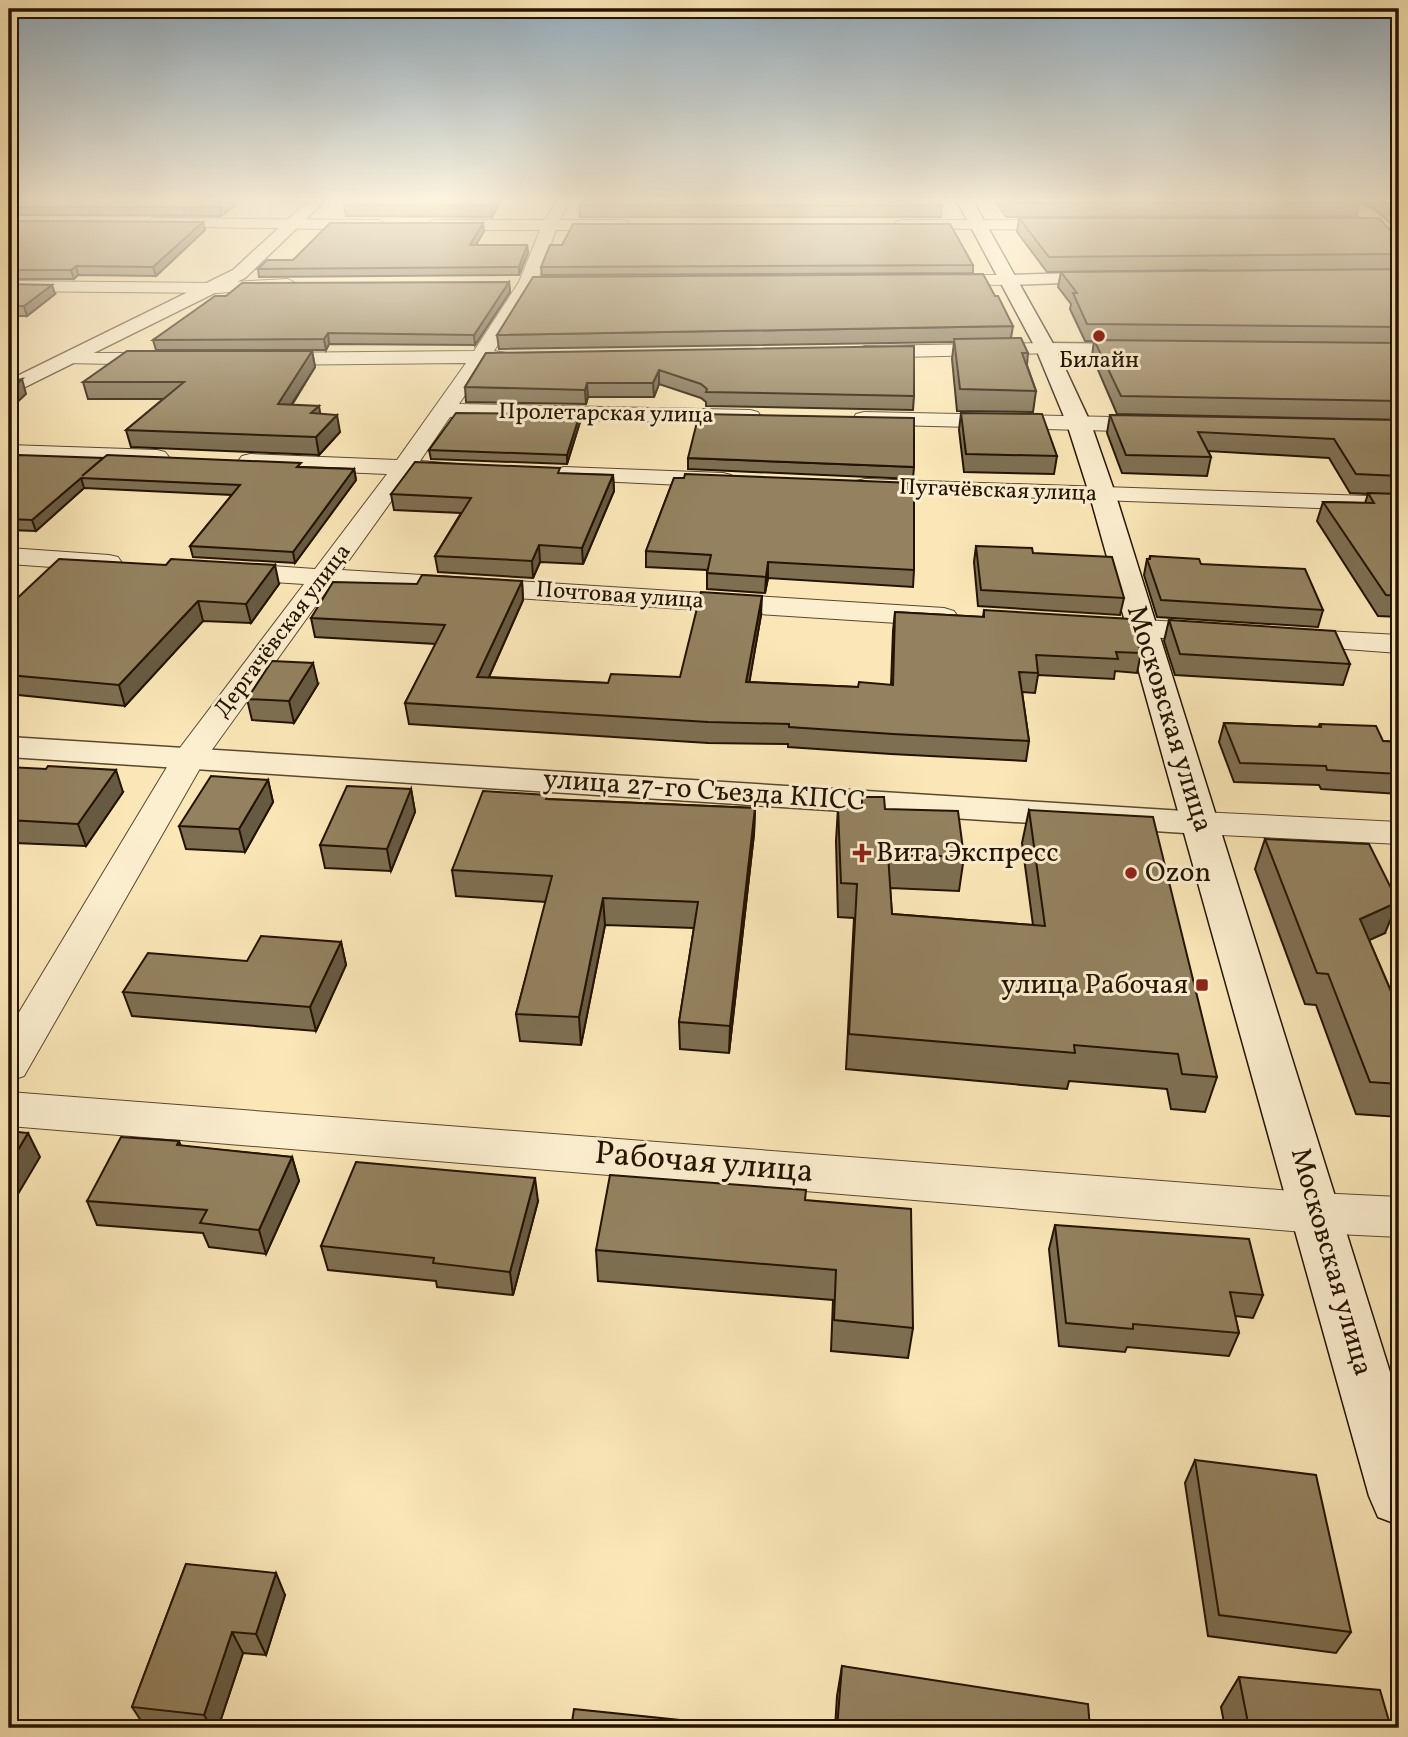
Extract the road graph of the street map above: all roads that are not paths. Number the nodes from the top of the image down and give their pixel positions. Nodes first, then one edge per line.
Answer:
1 (225, 282) edge
2 (524, 282) edge
3 (1009, 282) edge
4 (302, 284) edge
5 (9, 286) edge
6 (215, 288) junction
7 (1046, 349) junction
8 (1168, 350) edge
9 (839, 352) edge
10 (521, 357) edge
11 (480, 358) junction
12 (71, 359) junction
13 (180, 359) edge
14 (248, 359) edge
15 (9, 388) edge
16 (443, 410) junction
17 (775, 417) edge
18 (844, 419) edge
19 (1079, 424) junction
20 (1177, 425) edge
21 (9, 452) edge
22 (186, 459) edge
23 (227, 460) edge
24 (404, 467) junction
25 (488, 471) edge
26 (544, 473) edge
27 (740, 481) edge
28 (838, 485) edge
29 (1103, 496) junction
30 (1399, 504) edge
31 (9, 556) edge
32 (132, 565) edge
33 (200, 569) edge
34 (323, 578) junction
35 (975, 619) edge
36 (1086, 626) edge
37 (1141, 629) junction
38 (1399, 644) edge
39 (9, 747) edge
40 (190, 757) junction
41 (1200, 823) junction
42 (1399, 833) edge
43 (9, 1065) edge
44 (9, 1109) edge
45 (1317, 1213) junction
46 (1399, 1217) edge
47 (1399, 1496) edge

1 - 6 street
2 - 11 street, Дергачёвская улица
3 - 7 street, Московская улица
4 - 6 street
5 - 6 street
6 - 12 street
7 - 8 street
7 - 9 street
7 - 19 street, Московская улица
10 - 11 street
11 - 14 street
11 - 16 street, Дергачёвская улица
12 - 13 street
12 - 15 street
16 - 17 street, Пролетарская улица
16 - 24 street, Дергачёвская улица
18 - 19 street
19 - 20 street
19 - 29 street, Московская улица
21 - 22 street
23 - 24 street
24 - 25 street
24 - 34 street, Дергачёвская улица
26 - 27 street
28 - 29 street, Пугачёвская улица
29 - 30 street, Пугачёвская улица
29 - 37 street, Московская улица
31 - 32 street
33 - 34 street, Почтовая улица
34 - 35 street, Почтовая улица
34 - 40 street, Дергачёвская улица
36 - 37 street
37 - 38 street
37 - 41 street, Московская улица
39 - 40 street, улица 27-го Съезда КПСС
40 - 41 street, улица 27-го Съезда КПСС
40 - 43 street, Дергачёвская улица
41 - 42 street, улица 27-го Съезда КПСС
41 - 45 street, Московская улица
44 - 45 street, Рабочая улица
45 - 46 street, Рабочая улица
45 - 47 street, Московская улица

